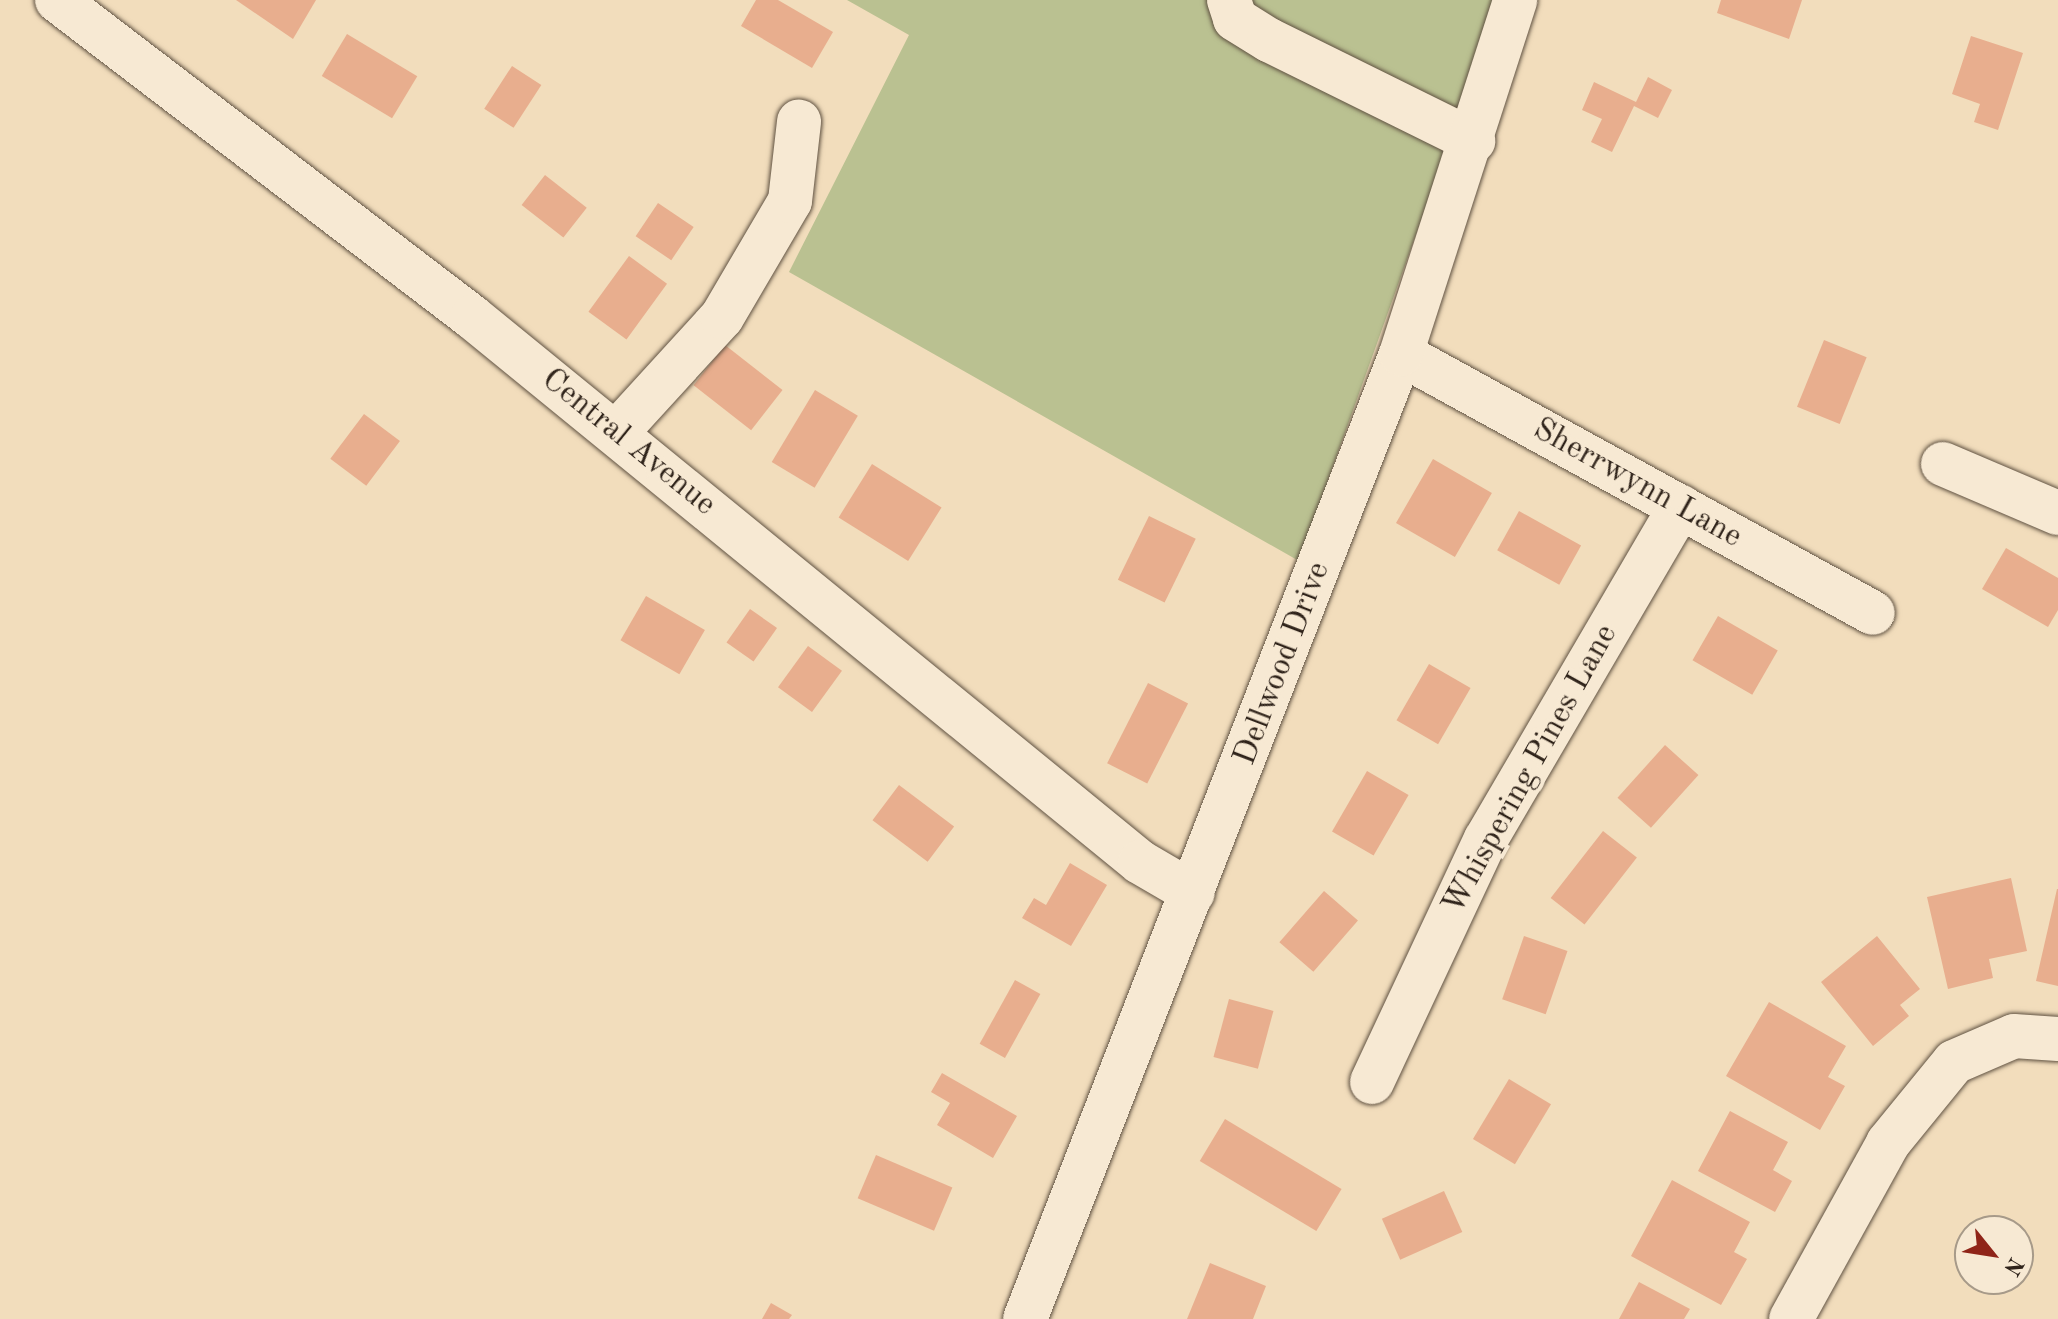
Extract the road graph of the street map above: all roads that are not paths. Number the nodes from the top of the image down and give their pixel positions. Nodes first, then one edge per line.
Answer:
1 (57, 0) edge
2 (1515, 0) edge
3 (1223, 4) edge
4 (799, 122) dead end
5 (1473, 141) junction
6 (1401, 354) junction
7 (616, 433) junction
8 (1943, 464) dead end
9 (1680, 507) junction
10 (2058, 513) edge
11 (1873, 613) dead end
12 (1193, 893) junction
13 (2058, 1039) edge
14 (1372, 1082) dead end
15 (1025, 1319) edge
16 (1791, 1319) edge

1 - 7 street, Central Avenue
2 - 5 street, Dellwood Drive
3 - 5 street
4 - 7 street
5 - 6 street, Dellwood Drive
6 - 9 street, Sherrwynn Lane
6 - 12 street, Dellwood Drive
7 - 12 street, Central Avenue
8 - 10 street
9 - 11 street, Sherrwynn Lane
9 - 14 street, Whispering Pines Lane
12 - 15 street, Dellwood Drive
13 - 16 street

